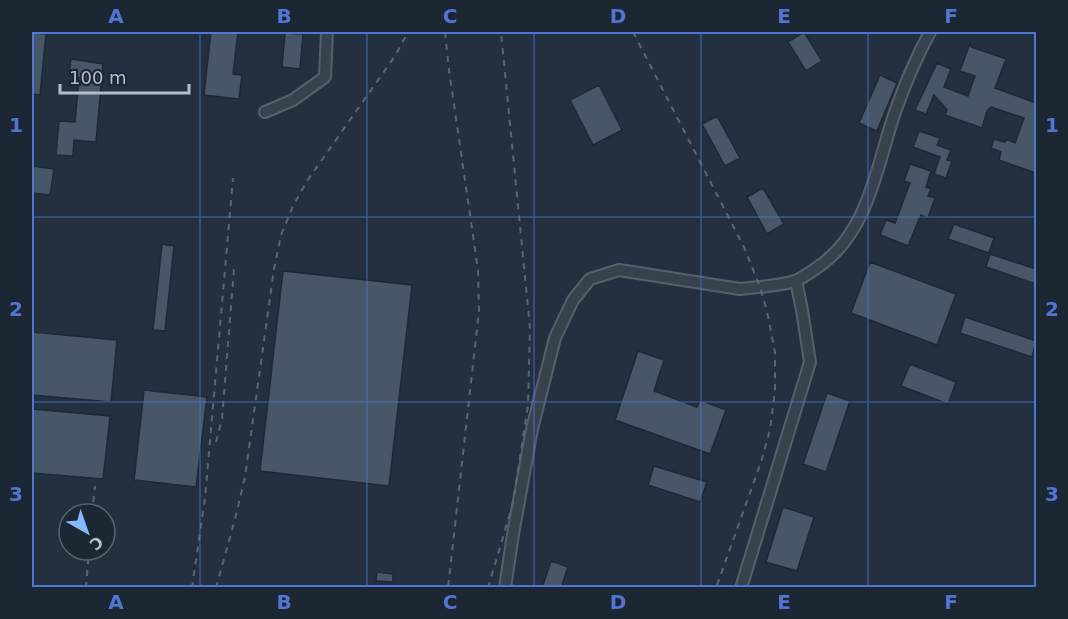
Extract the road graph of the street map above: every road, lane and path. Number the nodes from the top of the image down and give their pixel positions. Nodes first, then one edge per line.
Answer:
1 (327, 32) edge
2 (930, 32) edge
3 (265, 111) dead end
4 (796, 280) junction
5 (505, 588) edge
6 (741, 588) edge

1 - 3 street
2 - 4 street
4 - 5 street
4 - 6 street

